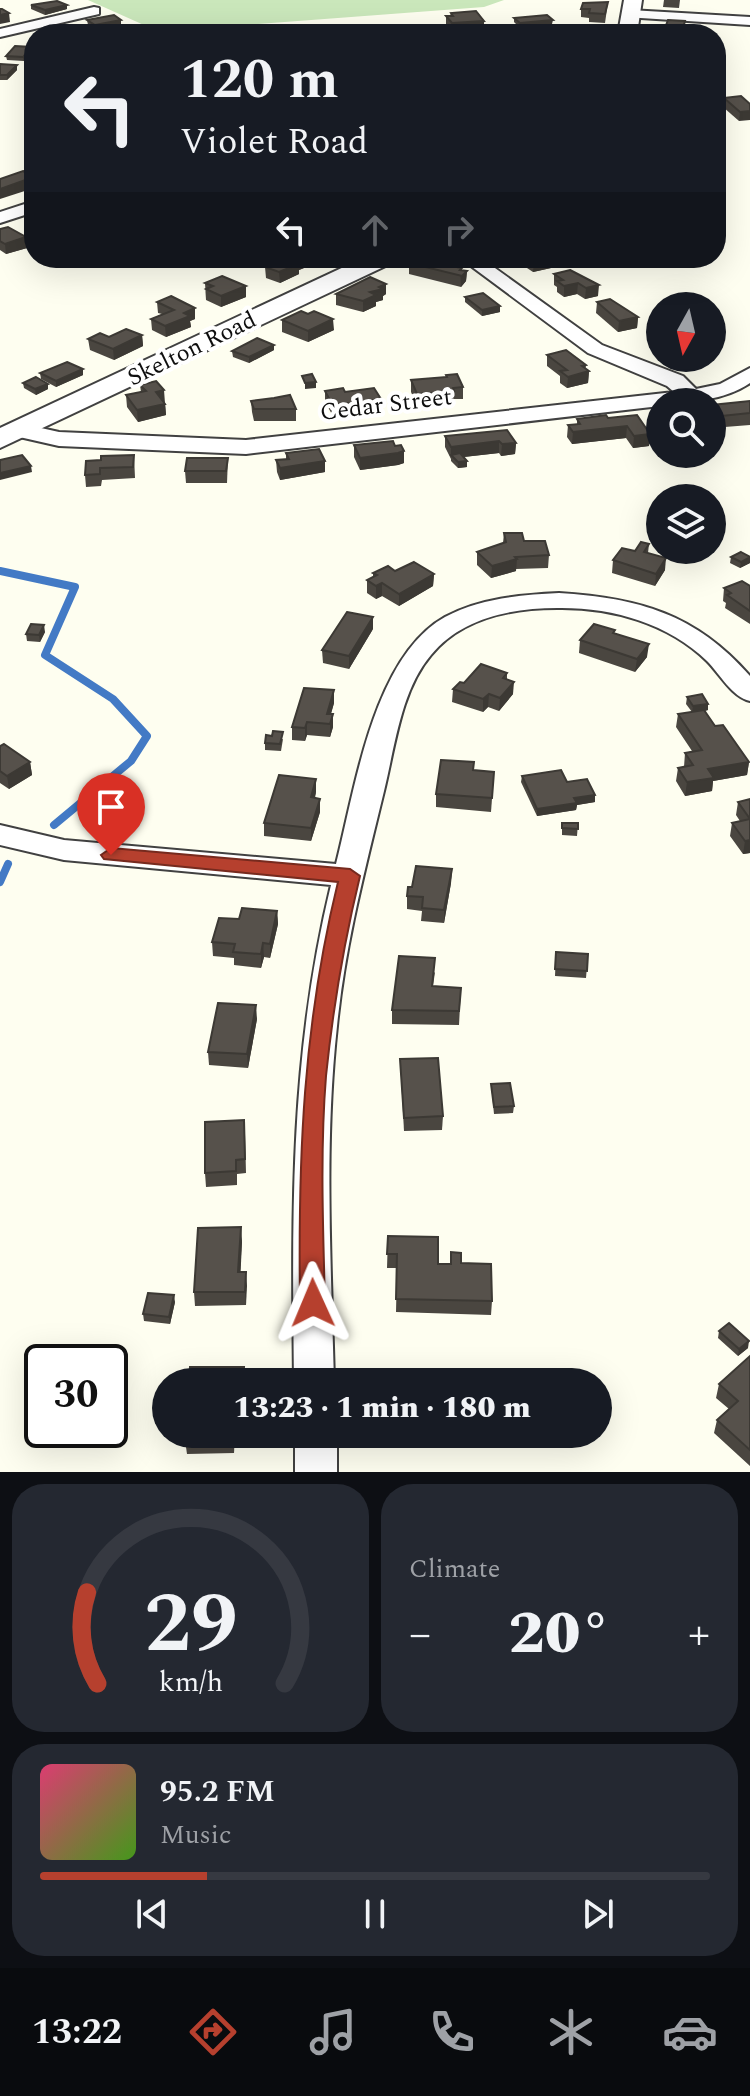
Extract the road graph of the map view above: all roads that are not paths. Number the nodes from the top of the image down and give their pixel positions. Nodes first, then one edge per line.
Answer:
1 (94, 11) dead end
2 (630, 20) edge
3 (750, 21) edge
4 (38, 24) edge
5 (24, 27) edge
6 (0, 33) edge
7 (24, 210) edge
8 (0, 218) edge
9 (362, 268) edge
10 (483, 268) edge
11 (750, 374) edge
12 (683, 388) edge
13 (726, 389) edge
14 (646, 401) edge
15 (12, 435) edge
16 (750, 693) edge
17 (0, 835) edge
18 (350, 876) junction
19 (314, 1368) edge
20 (316, 1448) edge
21 (316, 1472) edge

1 - 4 street
2 - 3 street
5 - 6 street
7 - 8 street
9 - 15 street, Skelton Road
10 - 12 street
11 - 13 street, Cedar Street
14 - 15 street, Cedar Street
16 - 18 street
17 - 18 street
18 - 19 street
20 - 21 street

